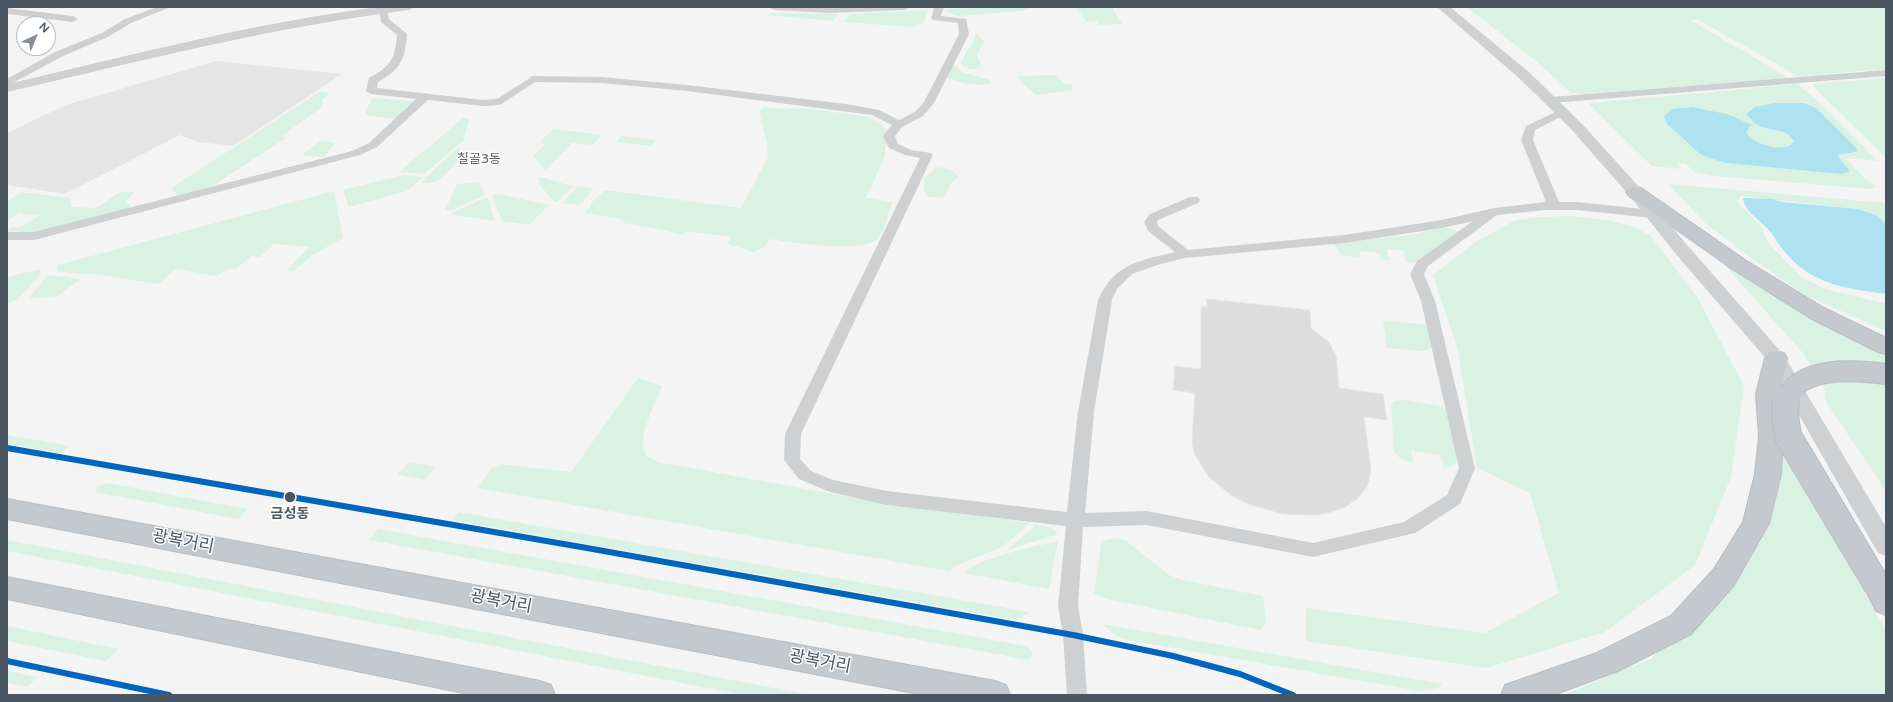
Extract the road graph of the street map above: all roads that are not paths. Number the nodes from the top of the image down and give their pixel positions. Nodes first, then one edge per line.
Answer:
1 (166, 7) edge
2 (321, 7) edge
3 (409, 7) edge
4 (774, 7) edge
5 (906, 7) edge
6 (939, 7) edge
7 (1443, 7) edge
8 (380, 8) edge
9 (7, 11) edge
10 (73, 19) dead end
11 (249, 34) junction
12 (1886, 73) edge
13 (7, 83) edge
14 (7, 88) edge
15 (425, 97) junction
16 (1551, 100) junction
17 (1562, 112) junction
18 (898, 125) junction
19 (1635, 192) junction
20 (1194, 200) dead end
21 (1554, 206) junction
22 (1494, 212) junction
23 (1652, 214) junction
24 (7, 236) edge
25 (1185, 254) junction
26 (1886, 347) edge
27 (1776, 358) junction
28 (1886, 374) edge
29 (7, 509) edge
30 (1075, 520) junction
31 (1886, 547) edge
32 (7, 588) edge
33 (1881, 594) edge
34 (540, 695) edge
35 (995, 695) edge
36 (1077, 695) edge
37 (1516, 695) edge

1 - 13 street
2 - 11 street
3 - 8 street
4 - 5 street
6 - 18 street
7 - 16 street
8 - 11 street
8 - 15 street
9 - 10 street
11 - 14 street
12 - 16 street
15 - 18 street
15 - 24 street
16 - 17 street
17 - 19 street
17 - 21 street
18 - 30 street
19 - 23 street
19 - 26 highway
20 - 25 street
21 - 22 street
21 - 23 street
22 - 25 street
22 - 30 street
23 - 27 street
25 - 30 street
27 - 31 street
27 - 37 highway
28 - 33 highway, bridge
29 - 35 highway, 광복거리
30 - 36 street
32 - 34 highway

